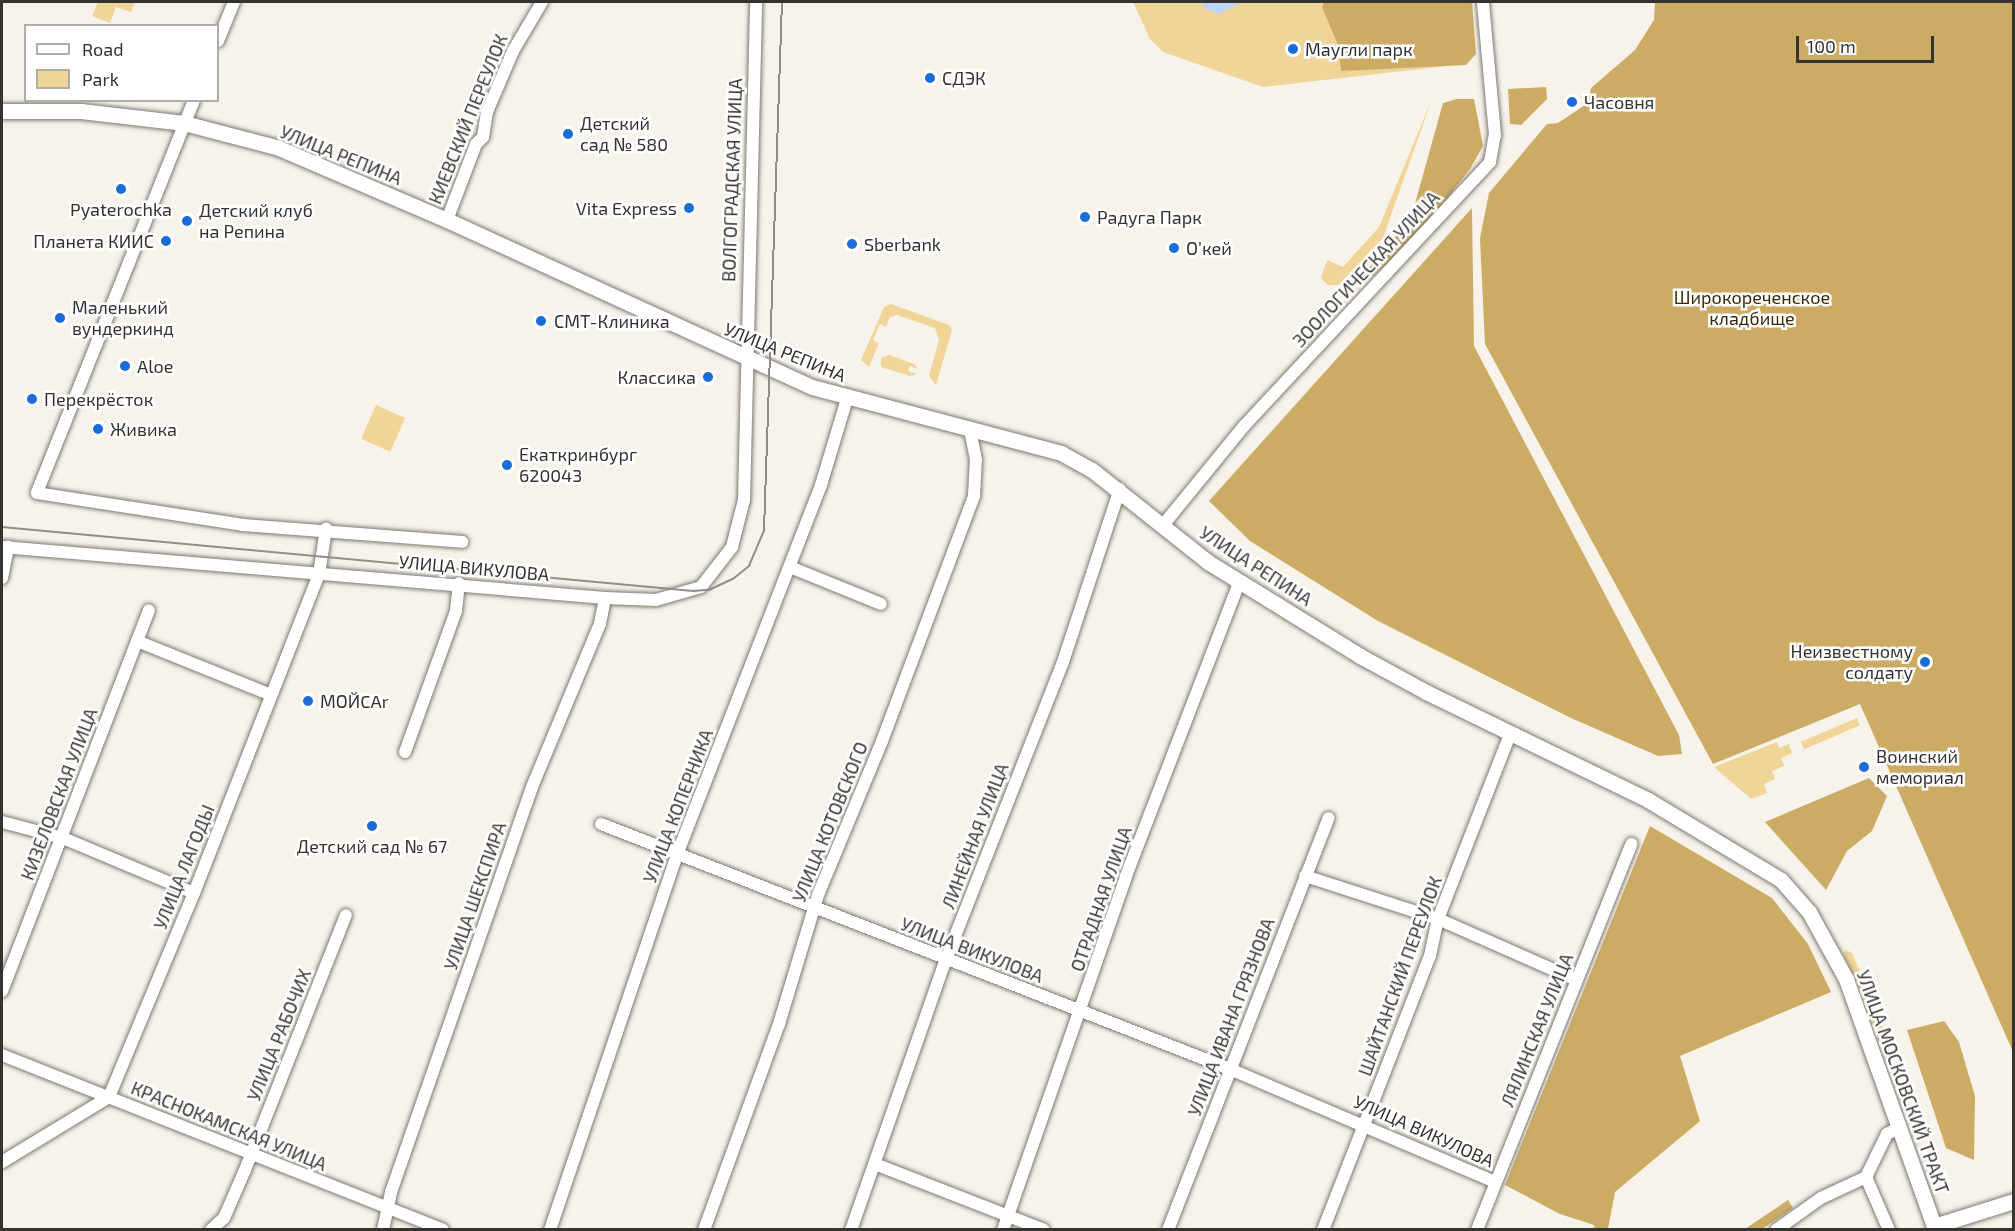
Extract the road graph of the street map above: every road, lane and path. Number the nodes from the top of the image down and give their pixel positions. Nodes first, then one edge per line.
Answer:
1 (234, 2) edge
2 (542, 2) edge
3 (756, 2) edge
4 (1483, 2) edge
5 (219, 39) edge
6 (193, 102) edge
7 (2, 111) edge
8 (184, 123) junction
9 (447, 219) junction
10 (746, 359) junction
11 (847, 399) junction
12 (970, 428) junction
13 (1120, 489) junction
14 (1164, 524) junction
15 (326, 529) junction
16 (462, 542) dead end
17 (5, 547) edge
18 (790, 567) junction
19 (319, 574) junction
20 (2, 578) edge
21 (459, 583) junction
22 (1239, 583) junction
23 (604, 598) junction
24 (881, 604) dead end
25 (149, 610) dead end
26 (137, 641) junction
27 (271, 695) junction
28 (1510, 734) junction
29 (405, 752) dead end
30 (1329, 818) dead end
31 (2, 822) edge
32 (601, 824) dead end
33 (63, 838) junction
34 (1631, 844) dead end
35 (678, 852) junction
36 (1305, 876) junction
37 (194, 893) junction
38 (813, 909) junction
39 (346, 915) dead end
40 (1438, 918) junction
41 (946, 959) junction
42 (1576, 980) junction
43 (2, 991) edge
44 (1082, 1011) junction
45 (2, 1055) edge
46 (1230, 1069) junction
47 (109, 1097) junction
48 (1365, 1125) junction
49 (1892, 1131) junction
50 (250, 1154) junction
51 (2, 1162) edge
52 (875, 1164) junction
53 (1866, 1177) junction
54 (1495, 1182) junction
55 (2013, 1201) edge
56 (388, 1208) junction
57 (1008, 1216) junction
58 (1932, 1229) edge
59 (211, 1230) edge
60 (383, 1230) edge
61 (443, 1230) edge
62 (550, 1230) edge
63 (705, 1230) edge
64 (851, 1230) edge
65 (1003, 1230) edge
66 (1044, 1230) edge
67 (1168, 1230) edge
68 (1323, 1230) edge
69 (1477, 1230) edge
70 (1776, 1230) edge
71 (1889, 1230) edge

1 - 5 street
2 - 9 street, КИЕВСКИЙ ПЕРЕУЛОК
3 - 10 street, ВОЛГОГРАДСКАЯ УЛИЦА
4 - 14 street, ЗООЛОГИЧЕСКАЯ УЛИЦА
6 - 8 street
7 - 8 main road, УЛИЦА РЕПИНА
8 - 9 main road, УЛИЦА РЕПИНА
8 - 15 street
9 - 10 main road, УЛИЦА РЕПИНА
10 - 11 main road, УЛИЦА РЕПИНА
10 - 23 street, УЛИЦА ВИКУЛОВА
11 - 12 main road, УЛИЦА РЕПИНА
11 - 18 street, УЛИЦА КОПЕРНИКА
12 - 13 main road, УЛИЦА РЕПИНА
12 - 38 street, УЛИЦА КОТОВСКОГО
13 - 14 main road, УЛИЦА РЕПИНА
13 - 41 street, ЛИНЕЙНАЯ УЛИЦА
14 - 22 main road, УЛИЦА РЕПИНА
15 - 16 street
15 - 19 street, УЛИЦА ЛАГОДЫ
17 - 19 street, УЛИЦА ВИКУЛОВА
17 - 20 street
18 - 24 street
18 - 35 street, УЛИЦА КОПЕРНИКА
19 - 21 street, УЛИЦА ВИКУЛОВА
19 - 27 street, УЛИЦА ЛАГОДЫ
21 - 23 street, УЛИЦА ВИКУЛОВА
21 - 29 street
22 - 28 main road, УЛИЦА РЕПИНА
22 - 44 street, ОТРАДНАЯ УЛИЦА
23 - 56 street, УЛИЦА ШЕКСПИРА
25 - 26 street, КИЗЕЛОВСКАЯ УЛИЦА
26 - 27 street
26 - 33 street, КИЗЕЛОВСКАЯ УЛИЦА
27 - 37 street, УЛИЦА ЛАГОДЫ
28 - 40 street, ШАЙТАНСКИЙ ПЕРЕУЛОК
28 - 49 main road, УЛИЦА МОСКОВСКИЙ ТРАКТ
30 - 36 street, УЛИЦА ИВАНА ГРЯЗНОВА
31 - 33 street
32 - 35 street, УЛИЦА ВИКУЛОВА
33 - 37 street
33 - 43 street, КИЗЕЛОВСКАЯ УЛИЦА
34 - 42 street, ЛЯЛИНСКАЯ УЛИЦА
35 - 38 street, УЛИЦА ВИКУЛОВА
35 - 62 street, УЛИЦА КОПЕРНИКА
36 - 40 street
36 - 46 street, УЛИЦА ИВАНА ГРЯЗНОВА
37 - 47 street, УЛИЦА ЛАГОДЫ
38 - 41 street, УЛИЦА ВИКУЛОВА
38 - 63 street, УЛИЦА КОТОВСКОГО
39 - 50 street, УЛИЦА РАБОЧИХ
40 - 42 street
40 - 48 street, ШАЙТАНСКИЙ ПЕРЕУЛОК
41 - 44 street, УЛИЦА ВИКУЛОВА
41 - 52 street, ЛИНЕЙНАЯ УЛИЦА
42 - 54 street, ЛЯЛИНСКАЯ УЛИЦА
44 - 46 street, УЛИЦА ВИКУЛОВА
44 - 57 street, ОТРАДНАЯ УЛИЦА
45 - 47 street, КРАСНОКАМСКАЯ УЛИЦА
46 - 48 street, УЛИЦА ВИКУЛОВА
46 - 67 street, УЛИЦА ИВАНА ГРЯЗНОВА
47 - 50 street, КРАСНОКАМСКАЯ УЛИЦА
47 - 51 street
48 - 54 street, УЛИЦА ВИКУЛОВА
48 - 68 street, ШАЙТАНСКИЙ ПЕРЕУЛОК
49 - 53 street
49 - 58 main road, УЛИЦА МОСКОВСКИЙ ТРАКТ
50 - 56 street, КРАСНОКАМСКАЯ УЛИЦА
50 - 59 street, УЛИЦА РАБОЧИХ
52 - 57 street
52 - 64 street, ЛИНЕЙНАЯ УЛИЦА
53 - 70 street
53 - 71 street
54 - 69 street, ЛЯЛИНСКАЯ УЛИЦА
55 - 58 main road
56 - 60 street, УЛИЦА ШЕКСПИРА
56 - 61 street, КРАСНОКАМСКАЯ УЛИЦА
57 - 65 street, ОТРАДНАЯ УЛИЦА
57 - 66 street

